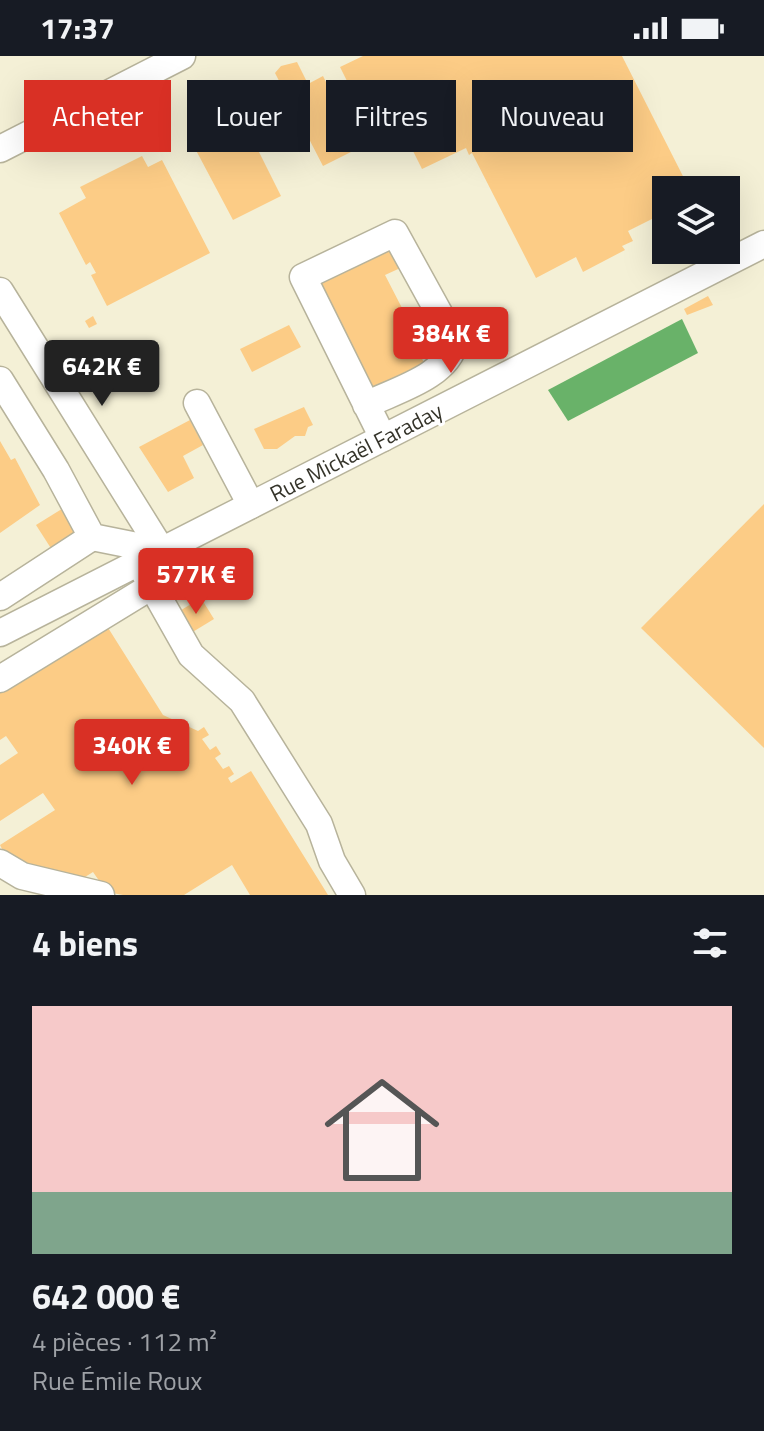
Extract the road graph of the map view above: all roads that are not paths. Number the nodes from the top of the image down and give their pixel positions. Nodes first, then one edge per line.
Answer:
1 (182, 56) edge
2 (0, 149) edge
3 (764, 244) edge
4 (0, 291) edge
5 (0, 380) edge
6 (197, 403) dead end
7 (366, 405) junction
8 (383, 438) junction
9 (251, 505) junction
10 (92, 537) junction
11 (150, 557) junction
12 (152, 586) junction
13 (0, 597) edge
14 (0, 603) edge
15 (7, 630) edge
16 (0, 679) edge
17 (0, 863) edge
18 (0, 883) edge
19 (21, 895) edge
20 (101, 895) edge
21 (352, 895) edge

1 - 2 street
3 - 8 street, Rue Mickaël Faraday
4 - 11 street
5 - 10 street
6 - 9 street
7 - 7 street
7 - 8 street
8 - 9 street, Rue Mickaël Faraday
9 - 11 street, Rue Mickaël Faraday
10 - 11 street
10 - 13 street
11 - 12 street
11 - 15 street, Rue Mickaël Faraday
12 - 16 street
12 - 21 street
14 - 15 street
17 - 20 street
18 - 19 street

